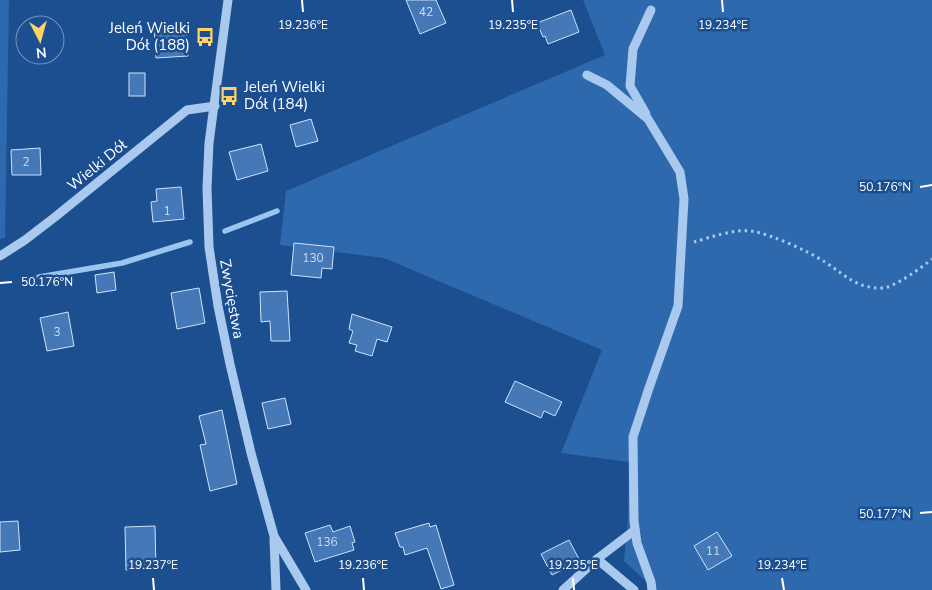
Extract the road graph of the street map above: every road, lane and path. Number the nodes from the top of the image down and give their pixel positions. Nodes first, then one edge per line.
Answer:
1 (228, 0) edge
2 (651, 10) dead end
3 (587, 74) dead end
4 (215, 106) junction
5 (648, 119) junction
6 (682, 246) junction
7 (0, 256) edge
8 (932, 259) edge
9 (635, 530) junction
10 (274, 536) junction
11 (597, 559) junction
12 (276, 590) edge
13 (306, 590) edge
14 (563, 590) edge
15 (634, 590) edge
16 (652, 590) edge

1 - 4 street, Zwycięstwa
2 - 5 street
3 - 5 street
4 - 7 street, Wielki Dół
4 - 10 street, Zwycięstwa
5 - 6 street
6 - 8 path
6 - 9 street
9 - 11 street
9 - 16 street
10 - 12 street
10 - 13 street, Zwycięstwa
11 - 14 street
11 - 15 street

